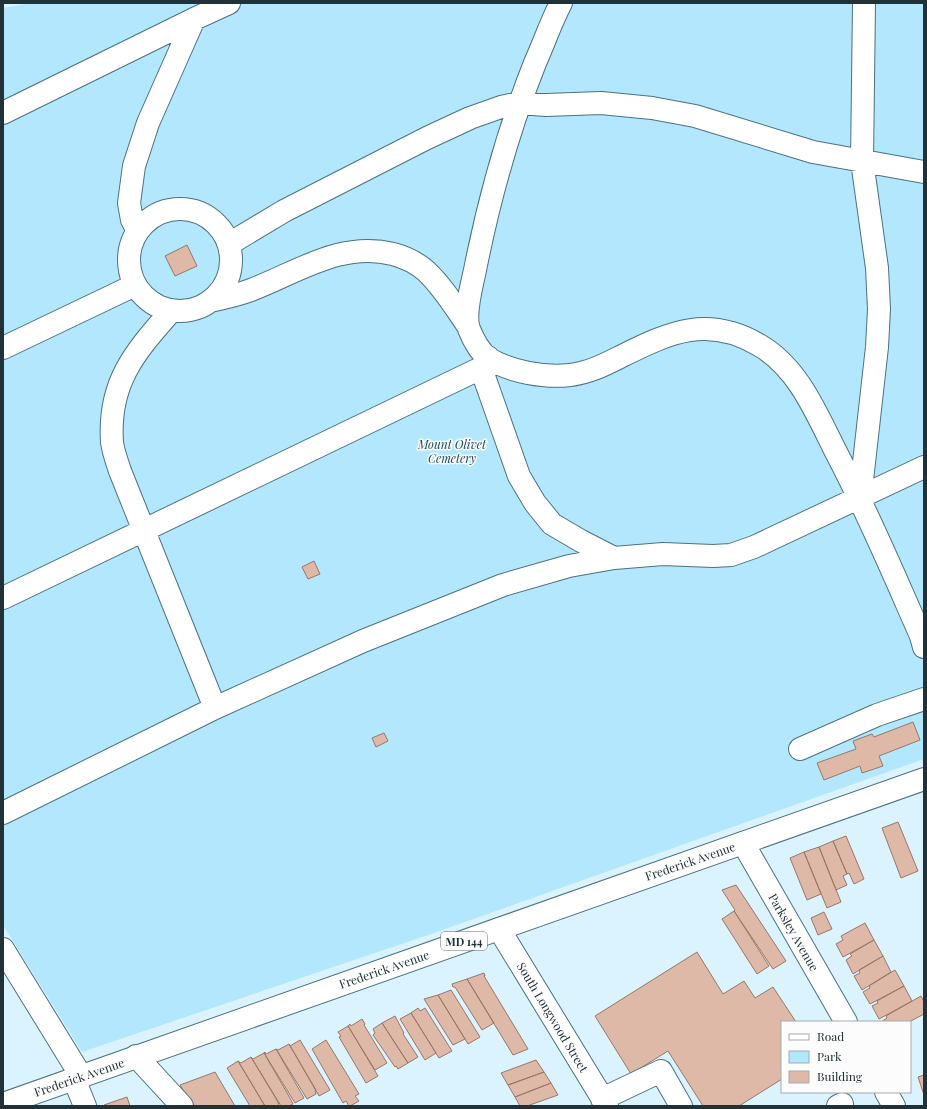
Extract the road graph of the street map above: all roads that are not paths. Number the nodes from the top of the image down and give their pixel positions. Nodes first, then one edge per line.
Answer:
1 (229, 3) edge
2 (561, 3) edge
3 (864, 3) edge
4 (194, 19) junction
5 (519, 103) junction
6 (3, 113) edge
7 (862, 161) junction
8 (924, 172) edge
9 (138, 231) junction
10 (229, 244) junction
11 (135, 285) junction
12 (210, 301) junction
13 (172, 310) junction
14 (468, 326) junction
15 (3, 348) edge
16 (485, 363) junction
17 (924, 467) edge
18 (860, 498) junction
19 (143, 530) junction
20 (614, 558) junction
21 (3, 598) edge
22 (924, 647) edge
23 (922, 693) edge
24 (215, 708) junction
25 (800, 749) dead end
26 (924, 779) edge
27 (3, 813) edge
28 (743, 842) junction
29 (499, 929) junction
30 (3, 949) edge
31 (845, 1021) edge
32 (136, 1056) junction
33 (77, 1077) junction
34 (887, 1093) edge
35 (26, 1101) edge
36 (605, 1102) edge
37 (3, 1104) edge
38 (85, 1106) edge
39 (182, 1106) edge
40 (682, 1106) edge
41 (894, 1106) edge

1 - 4 main road
2 - 5 main road
3 - 7 main road
4 - 6 main road
4 - 9 main road
5 - 7 main road
5 - 10 main road
5 - 14 main road
7 - 8 main road
7 - 18 main road
9 - 10 main road
9 - 11 main road
10 - 12 main road
11 - 13 main road
11 - 15 main road
12 - 13 main road
12 - 14 main road
13 - 19 main road
14 - 16 main road
16 - 18 main road
16 - 19 main road
16 - 20 main road
17 - 18 main road
18 - 20 main road
18 - 22 main road
19 - 21 main road
19 - 24 main road
20 - 24 main road
23 - 25 main road
24 - 27 main road
26 - 28 main road, Frederick Avenue / MD 144
28 - 29 main road, Frederick Avenue / MD 144
28 - 31 main road, Parksley Avenue
29 - 32 main road, Frederick Avenue / MD 144
29 - 36 main road, South Longwood Street
30 - 33 main road
32 - 33 main road, Frederick Avenue / MD 144
32 - 39 main road
33 - 35 main road, Frederick Avenue / MD 144
33 - 38 main road
34 - 41 main road
35 - 37 main road, Frederick Avenue / MD 144
36 - 40 main road

